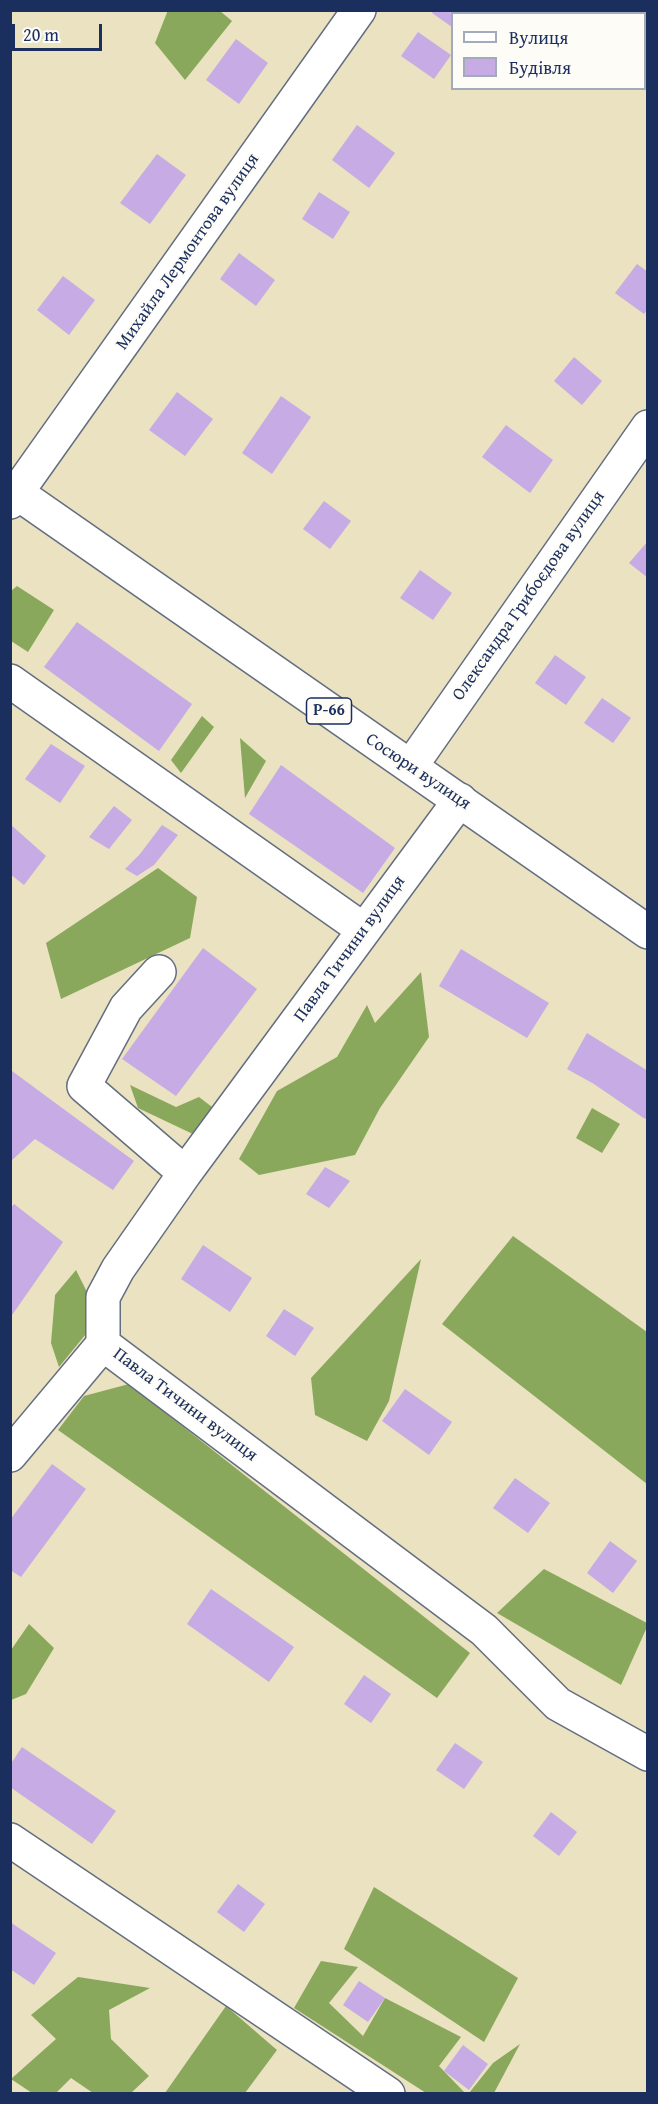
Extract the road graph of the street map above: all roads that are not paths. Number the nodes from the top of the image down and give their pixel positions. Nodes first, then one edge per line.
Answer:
1 (359, 10) edge
2 (648, 427) edge
3 (12, 494) edge
4 (10, 681) edge
5 (411, 766) junction
6 (460, 800) junction
7 (364, 930) junction
8 (648, 932) edge
9 (159, 972) dead end
10 (185, 1173) junction
11 (104, 1344) junction
12 (10, 1455) edge
13 (648, 1754) edge
14 (10, 1840) edge
15 (388, 2094) edge

1 - 3 street, Михайла Лермонтова вулиця
2 - 5 street, Олександра Грибоєдова вулиця
3 - 5 street, Сосюри вулиця / Р-66
4 - 7 street
5 - 6 street, Сосюри вулиця / Р-66
6 - 7 street, Павла Тичини вулиця
6 - 8 street, Сосюри вулиця / Р-66
7 - 10 street, Павла Тичини вулиця
9 - 10 street
10 - 11 street, Павла Тичини вулиця
11 - 12 street
11 - 13 street, Павла Тичини вулиця
14 - 15 street

